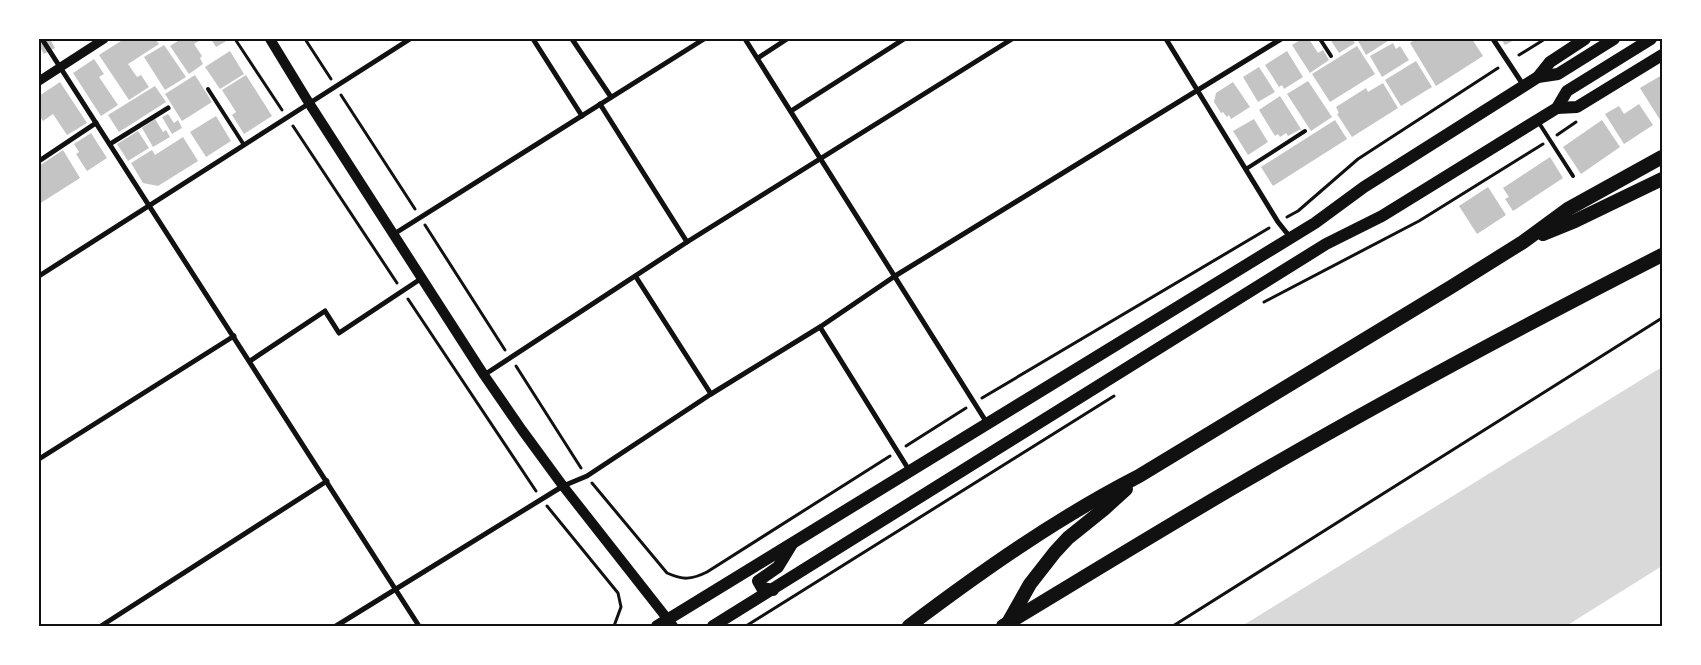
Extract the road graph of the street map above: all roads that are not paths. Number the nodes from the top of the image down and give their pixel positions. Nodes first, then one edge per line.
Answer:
1 (42, 39) edge
2 (104, 39) edge
3 (270, 39) edge
4 (410, 39) edge
5 (533, 39) edge
6 (572, 39) edge
7 (704, 39) edge
8 (745, 39) edge
9 (788, 39) edge
10 (904, 39) edge
11 (1012, 39) edge
12 (1166, 39) edge
13 (1281, 39) edge
14 (1320, 39) edge
15 (1493, 39) edge
16 (1585, 39) edge
17 (1614, 39) edge
18 (1651, 39) edge
19 (1662, 55) edge
20 (1331, 56) dead end
21 (758, 58) junction
22 (60, 67) junction
23 (1538, 77) junction
24 (39, 81) edge
25 (1524, 86) junction
26 (208, 89) dead end
27 (1198, 90) junction
28 (611, 97) junction
29 (309, 103) junction
30 (600, 104) junction
31 (168, 108) dead end
32 (1557, 108) junction
33 (790, 111) junction
34 (582, 116) junction
35 (1538, 120) junction
36 (96, 123) junction
37 (1305, 131) dead end
38 (110, 144) junction
39 (244, 145) junction
40 (1662, 157) edge
41 (820, 158) junction
42 (39, 162) edge
43 (1246, 170) junction
44 (1573, 176) dead end
45 (1662, 179) edge
46 (150, 205) junction
47 (394, 234) junction
48 (1290, 238) junction
49 (687, 242) junction
50 (1523, 242) junction
51 (1662, 255) edge
52 (39, 276) edge
53 (895, 276) junction
54 (636, 277) junction
55 (422, 278) junction
56 (820, 327) junction
57 (234, 336) junction
58 (250, 361) junction
59 (484, 374) junction
60 (711, 394) junction
61 (987, 423) junction
62 (39, 459) edge
63 (910, 470) junction
64 (1139, 476) junction
65 (327, 482) junction
66 (564, 486) junction
67 (793, 542) junction
68 (397, 589) junction
69 (773, 590) junction
70 (671, 623) edge
71 (101, 626) edge
72 (336, 626) edge
73 (419, 626) edge
74 (657, 626) edge
75 (713, 626) edge
76 (909, 626) edge
77 (1005, 626) edge

1 - 22 street
2 - 22 street
3 - 29 main road
4 - 29 street
5 - 34 street
6 - 28 street
7 - 28 street
8 - 21 street
9 - 21 street
10 - 33 street
11 - 41 street
12 - 27 street
13 - 27 street
14 - 20 lane
15 - 25 street
16 - 23 main road
17 - 23 main road
18 - 32 main road
19 - 32 main road
21 - 33 street
22 - 24 street
22 - 36 street
23 - 25 main road
25 - 48 main road
26 - 39 lane
27 - 43 street
27 - 53 street
28 - 30 street
29 - 39 street
29 - 47 main road
30 - 34 street
30 - 49 street
31 - 38 street
32 - 35 main road
33 - 41 street
34 - 47 street
35 - 44 lane
35 - 69 main road
36 - 38 street
36 - 42 street
37 - 43 lane
38 - 46 street
39 - 46 street
40 - 50 highway
41 - 49 street
41 - 53 street
43 - 48 street
45 - 50 highway
46 - 52 street
46 - 57 street
47 - 55 main road
48 - 61 main road
49 - 54 street
50 - 64 highway
51 - 77 highway
53 - 56 street
53 - 61 street
54 - 59 street
54 - 60 street
55 - 58 street
55 - 59 main road
56 - 60 street
56 - 63 street
57 - 58 street
57 - 62 street
58 - 65 street
59 - 66 main road
60 - 66 street
61 - 63 main road
63 - 67 main road
64 - 76 highway
64 - 77 highway
65 - 68 street
65 - 71 street
66 - 68 street
66 - 70 main road
67 - 69 main road
67 - 70 main road
68 - 72 street
68 - 73 street
69 - 75 main road
70 - 74 main road

